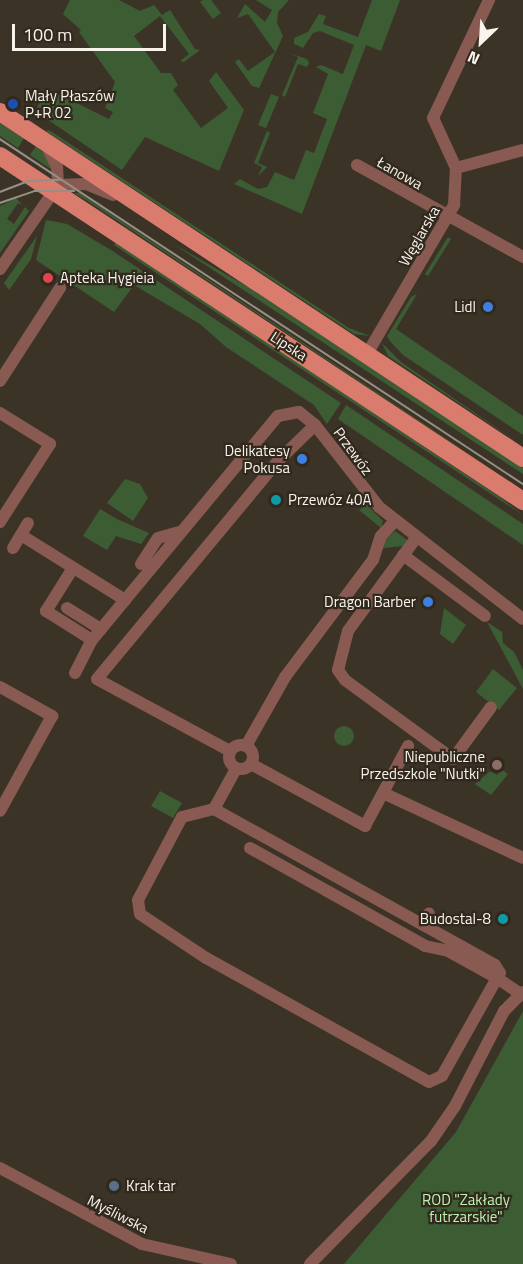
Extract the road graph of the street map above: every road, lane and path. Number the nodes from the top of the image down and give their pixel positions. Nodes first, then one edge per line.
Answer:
1 (489, 0) edge
2 (0, 112) edge
3 (44, 141) junction
4 (523, 150) edge
5 (0, 156) edge
6 (357, 165) dead end
7 (456, 168) junction
8 (56, 188) junction
9 (154, 216) junction
10 (448, 218) junction
11 (523, 256) edge
12 (0, 269) edge
13 (60, 288) dead end
14 (367, 354) junction
15 (0, 381) edge
16 (0, 413) edge
17 (315, 425) junction
18 (523, 459) edge
19 (523, 501) edge
20 (395, 521) junction
21 (0, 522) edge
22 (28, 523) dead end
23 (179, 532) junction
24 (21, 535) junction
25 (416, 538) junction
26 (13, 548) dead end
27 (403, 555) junction
28 (141, 564) dead end
29 (73, 568) junction
30 (125, 600) junction
31 (66, 608) dead end
32 (485, 616) dead end
33 (523, 619) edge
34 (101, 629) junction
35 (92, 640) junction
36 (75, 673) dead end
37 (0, 687) edge
38 (491, 706) dead end
39 (246, 746) junction
40 (408, 746) dead end
41 (230, 751) junction
42 (251, 764) junction
43 (236, 769) junction
44 (383, 793) junction
45 (214, 809) junction
46 (0, 811) edge
47 (250, 848) dead end
48 (523, 858) edge
49 (308, 861) junction
50 (299, 876) junction
51 (429, 913) dead end
52 (423, 925) junction
53 (497, 978) junction
54 (522, 993) edge
55 (0, 1168) edge
56 (231, 1264) edge
57 (310, 1264) edge

1 - 7 street
2 - 3 main road
3 - 8 street
3 - 9 main road
4 - 7 street
5 - 8 main road, Lipska
6 - 10 street, Łanowa
7 - 10 street, Węglarska
8 - 9 street
8 - 12 street
8 - 19 main road, Lipska
9 - 14 main road
10 - 11 street, Łanowa
10 - 14 street, Węglarska
13 - 15 street
14 - 18 main road
16 - 21 street
17 - 20 street, Przewóz
17 - 23 street, Przewóz
17 - 41 street
20 - 25 street, Przewóz
20 - 39 street
22 - 24 street
23 - 28 street
23 - 30 street, Przewóz
24 - 26 street
24 - 29 street
25 - 27 street
25 - 33 street, Przewóz
27 - 32 street
27 - 38 street
29 - 30 street
29 - 35 street
30 - 34 street, Przewóz
31 - 34 street
34 - 35 street, Przewóz
35 - 36 street, Przewóz
37 - 46 street
39 - 41 street
39 - 42 street
40 - 44 street
41 - 43 street
42 - 43 street
42 - 44 street
43 - 45 street
44 - 48 street
45 - 49 street
45 - 53 street
47 - 50 street
49 - 50 street
49 - 52 street
50 - 53 street
51 - 52 street
52 - 53 street
53 - 54 street
54 - 57 street
55 - 56 street, Myśliwska

